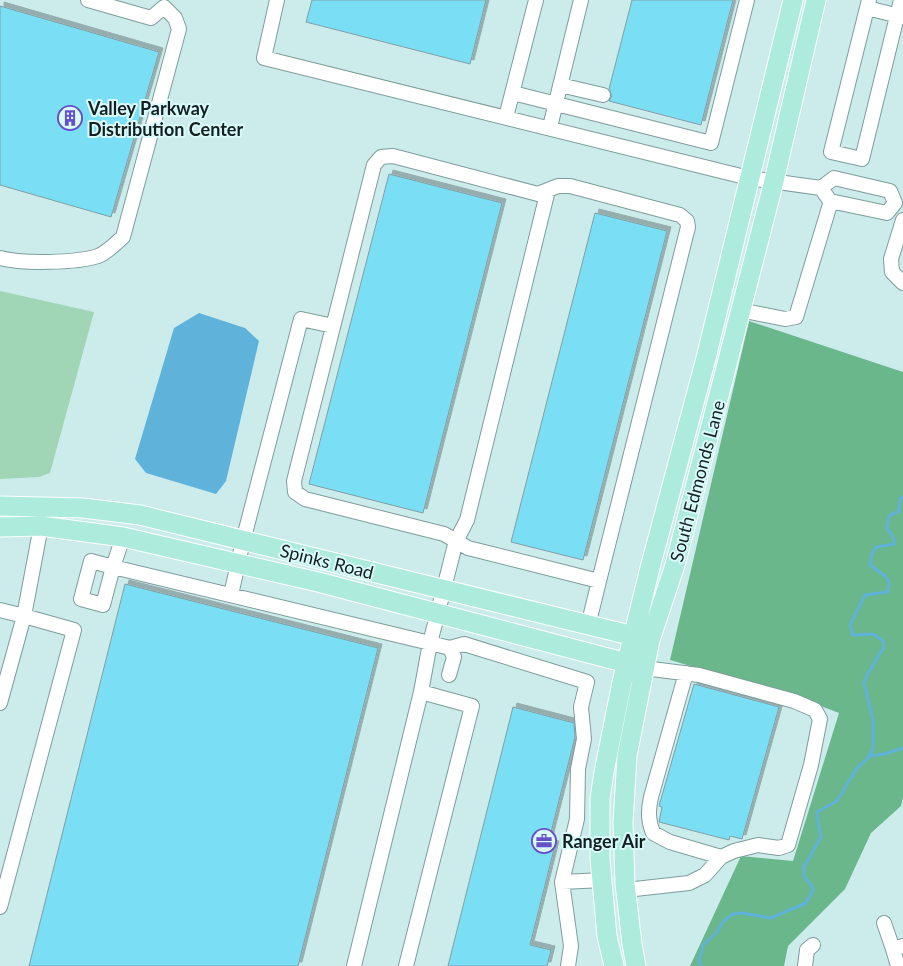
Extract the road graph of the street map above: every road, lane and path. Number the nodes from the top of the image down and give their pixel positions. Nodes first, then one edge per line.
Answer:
1 (88, 0) edge
2 (278, 0) edge
3 (536, 0) edge
4 (582, 0) edge
5 (747, 0) edge
6 (793, 0) edge
7 (816, 0) edge
8 (902, 0) edge
9 (868, 4) edge
10 (900, 16) edge
11 (560, 85) junction
12 (513, 93) junction
13 (603, 95) dead end
14 (556, 104) junction
15 (506, 117) junction
16 (550, 128) junction
17 (750, 178) junction
18 (774, 181) junction
19 (821, 188) junction
20 (548, 190) junction
21 (831, 201) junction
22 (899, 204) edge
23 (903, 220) edge
24 (0, 258) edge
25 (724, 284) junction
26 (903, 284) edge
27 (743, 302) junction
28 (333, 326) junction
29 (0, 506) edge
30 (40, 507) junction
31 (0, 526) edge
32 (41, 526) junction
33 (123, 537) junction
34 (243, 541) junction
35 (456, 541) junction
36 (238, 563) junction
37 (599, 581) junction
38 (444, 590) junction
39 (231, 595) junction
40 (0, 610) edge
41 (438, 614) junction
42 (24, 616) junction
43 (588, 626) junction
44 (642, 638) junction
45 (430, 643) junction
46 (450, 648) junction
47 (635, 665) junction
48 (686, 673) junction
49 (450, 675) dead end
50 (421, 692) junction
51 (0, 703) edge
52 (721, 857) junction
53 (603, 880) junction
54 (562, 882) junction
55 (626, 890) junction
56 (0, 907) edge
57 (884, 923) dead end
58 (632, 944) junction
59 (813, 945) dead end
60 (898, 948) edge
61 (354, 966) edge
62 (406, 966) edge
63 (568, 966) edge
64 (614, 966) edge
65 (636, 966) edge
66 (805, 966) edge
67 (898, 966) edge

1 - 24 lane
2 - 15 lane
3 - 12 lane
4 - 11 lane
5 - 14 lane
6 - 17 main road, South Edmonds Lane
7 - 18 main road, South Edmonds Lane
8 - 10 lane
9 - 10 lane
9 - 10 lane
11 - 13 lane
11 - 14 lane
12 - 14 lane
12 - 15 lane
14 - 16 lane
15 - 16 lane
16 - 17 lane
17 - 18 lane
17 - 25 main road, South Edmonds Lane
18 - 19 lane
18 - 27 main road, South Edmonds Lane
19 - 21 lane
19 - 22 lane
20 - 28 lane
20 - 35 lane
20 - 37 lane
21 - 22 lane
21 - 27 lane
23 - 26 lane
25 - 27 main road
25 - 44 main road, South Edmonds Lane
27 - 44 main road, South Edmonds Lane
28 - 34 lane
28 - 35 lane
29 - 30 main road, Spinks Road
30 - 32 main road
30 - 34 main road, Spinks Road
31 - 32 main road, Spinks Road
32 - 33 main road, Spinks Road
32 - 42 lane
33 - 36 main road, Spinks Road
33 - 39 lane
34 - 36 lane
34 - 38 main road, Spinks Road
35 - 37 lane
35 - 38 lane
36 - 39 lane
36 - 41 main road, Spinks Road
37 - 43 lane
38 - 41 lane
38 - 43 main road, Spinks Road
39 - 45 lane
40 - 42 lane
41 - 45 lane
41 - 47 main road, Spinks Road
42 - 51 lane
42 - 56 lane
43 - 44 main road, Spinks Road
44 - 47 main road, South Edmonds Lane
45 - 46 lane
45 - 50 lane
46 - 49 lane
46 - 54 lane
47 - 48 lane
47 - 53 main road, South Edmonds Lane
47 - 55 main road, South Edmonds Lane
48 - 52 lane
48 - 52 lane
50 - 61 lane
50 - 62 lane
52 - 55 lane
53 - 54 lane
53 - 58 main road
53 - 64 main road, South Edmonds Lane
54 - 63 lane
55 - 58 main road, South Edmonds Lane
57 - 60 lane
58 - 65 main road, South Edmonds Lane
59 - 66 lane
60 - 67 lane

